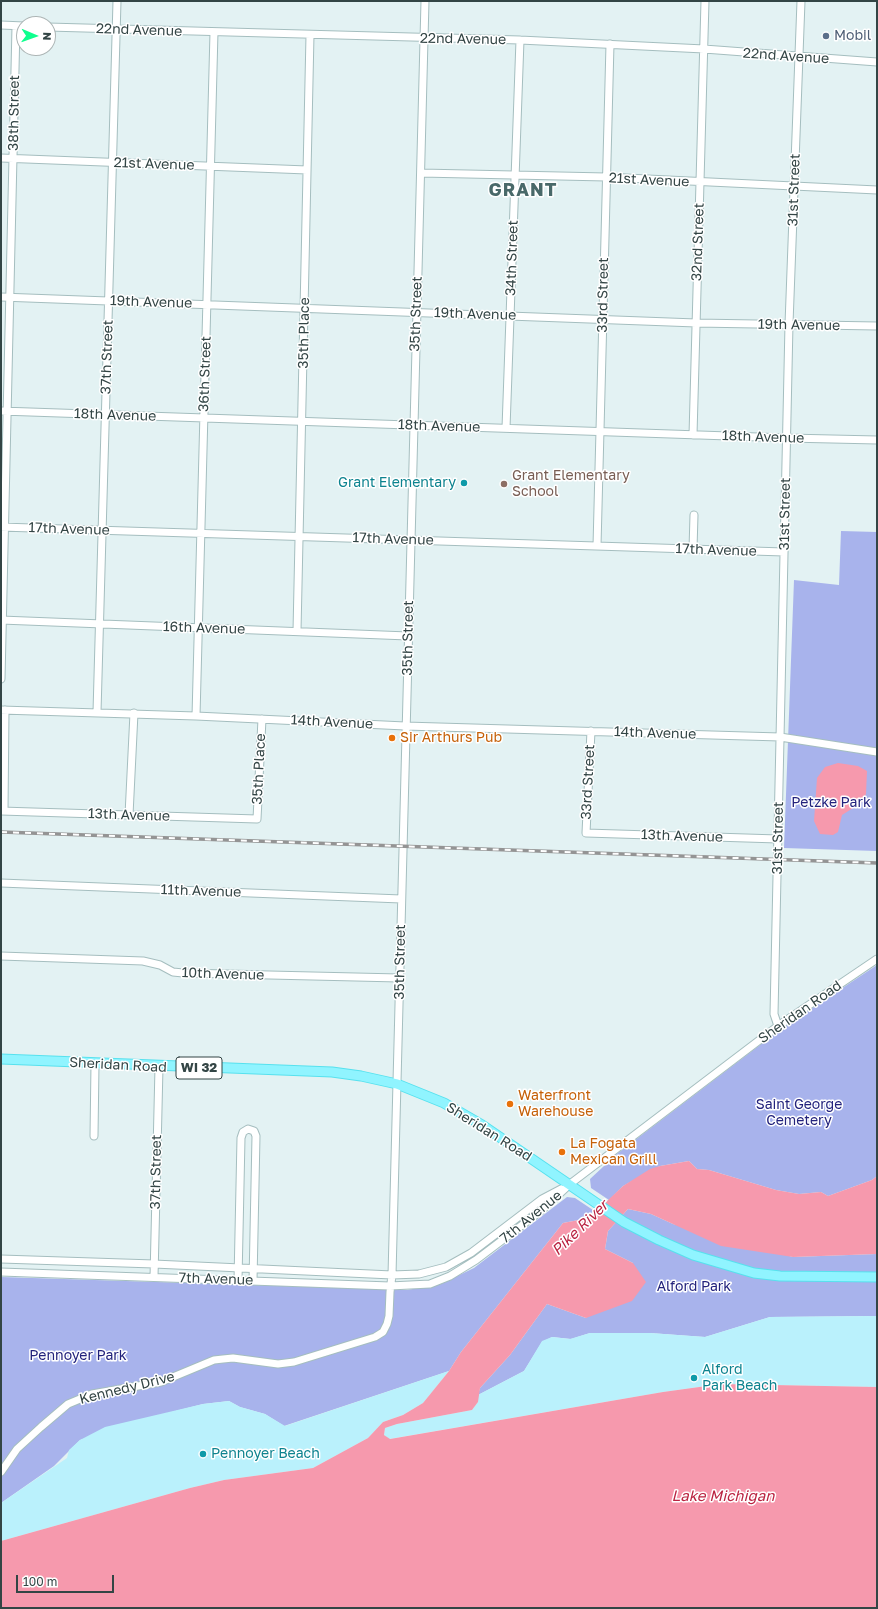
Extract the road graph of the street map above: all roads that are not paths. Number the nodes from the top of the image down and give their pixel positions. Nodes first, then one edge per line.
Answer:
1 (117, 1) edge
2 (425, 1) edge
3 (705, 1) edge
4 (801, 1) edge
5 (1, 25) edge
6 (16, 26) joint
7 (56, 27) edge
8 (116, 29) junction
9 (214, 32) junction
10 (310, 35) junction
11 (425, 38) junction
12 (520, 40) junction
13 (610, 44) junction
14 (704, 50) junction
15 (798, 56) junction
16 (877, 62) edge
17 (1, 158) edge
18 (13, 158) junction
19 (112, 162) junction
20 (211, 166) junction
21 (307, 170) junction
22 (421, 173) junction
23 (515, 176) junction
24 (606, 177) junction
25 (700, 182) junction
26 (794, 186) junction
27 (877, 190) edge
28 (1, 297) edge
29 (10, 297) junction
30 (109, 301) junction
31 (207, 304) junction
32 (304, 308) junction
33 (416, 312) junction
34 (510, 315) junction
35 (603, 319) junction
36 (696, 323) junction
37 (789, 324) junction
38 (877, 326) edge
39 (4, 411) edge
40 (106, 414) junction
41 (204, 418) junction
42 (302, 421) junction
43 (413, 425) junction
44 (506, 428) junction
45 (600, 432) junction
46 (693, 435) junction
47 (787, 438) junction
48 (877, 440) edge
49 (694, 515) dead end
50 (3, 527) edge
51 (102, 530) junction
52 (201, 534) junction
53 (299, 537) junction
54 (410, 540) junction
55 (597, 546) junction
56 (693, 549) junction
57 (784, 552) junction
58 (2, 620) edge
59 (100, 624) junction
60 (199, 628) junction
61 (297, 631) junction
62 (408, 636) junction
63 (1, 679) edge
64 (3, 710) edge
65 (97, 712) junction
66 (134, 714) junction
67 (196, 716) junction
68 (262, 719) junction
69 (405, 726) junction
70 (591, 731) junction
71 (780, 737) junction
72 (877, 752) edge
73 (2, 811) edge
74 (129, 815) junction
75 (257, 819) joint
76 (586, 833) joint
77 (778, 839) junction
78 (1, 883) edge
79 (401, 899) junction
80 (1, 956) edge
81 (877, 959) edge
82 (399, 978) junction
83 (778, 1026) junction
84 (1, 1059) edge
85 (95, 1064) junction
86 (159, 1066) junction
87 (397, 1084) junction
88 (94, 1136) dead end
89 (570, 1184) junction
90 (1, 1259) edge
91 (154, 1264) junction
92 (238, 1268) junction
93 (254, 1269) junction
94 (1, 1272) edge
95 (392, 1275) junction
96 (154, 1277) junction
97 (877, 1278) edge
98 (238, 1280) junction
99 (253, 1281) junction
100 (390, 1286) junction
101 (1, 1472) edge

1 - 8 street, 37th Street
2 - 11 street, 35th Street
3 - 14 street, 32nd Street
4 - 15 street, 31st Street
5 - 6 street
6 - 18 street, 38th Street
7 - 8 street, 22nd Avenue
8 - 9 street, 22nd Avenue
8 - 19 street, 37th Street
9 - 10 street, 22nd Avenue
9 - 20 street, 36th Street
10 - 11 street, 22nd Avenue
10 - 21 street, 35th Place
11 - 12 street, 22nd Avenue
11 - 22 street, 35th Street
12 - 13 street, 22nd Avenue
12 - 23 street, 34th Street
13 - 14 street, 22nd Avenue
13 - 24 street, 33rd Street
14 - 15 street, 22nd Avenue
14 - 25 street, 32nd Street
15 - 16 street, 22nd Avenue
15 - 26 street, 31st Street
17 - 18 street, 21st Avenue
18 - 19 street, 21st Avenue
18 - 29 street, 38th Street
19 - 20 street, 21st Avenue
19 - 30 street, 37th Street
20 - 21 street, 21st Avenue
20 - 31 street, 36th Street
21 - 32 street, 35th Place
22 - 23 street, 21st Avenue
22 - 33 street, 35th Street
23 - 24 street, 21st Avenue
23 - 34 street, 34th Street
24 - 25 street, 21st Avenue
24 - 35 street, 33rd Street
25 - 26 street, 21st Avenue
25 - 36 street, 32nd Street
26 - 27 street, 21st Avenue
26 - 37 street, 31st Street
28 - 29 street, 19th Avenue
29 - 30 street, 19th Avenue
29 - 39 street, 38th Street
30 - 31 street, 19th Avenue
30 - 40 street, 37th Street
31 - 32 street, 19th Avenue
31 - 41 street, 36th Street
32 - 33 street, 19th Avenue
32 - 42 street, 35th Place
33 - 34 street, 19th Avenue
33 - 43 street, 35th Street
34 - 35 street, 19th Avenue
34 - 44 street, 34th Street
35 - 36 street, 19th Avenue
35 - 45 street, 33rd Street
36 - 37 street, 19th Avenue
36 - 46 street, 32nd Street
37 - 38 street, 19th Avenue
37 - 47 street, 31st Street
39 - 40 street, 18th Avenue
39 - 50 street, 38th Street
40 - 41 street, 18th Avenue
40 - 51 street, 37th Street
41 - 42 street, 18th Avenue
41 - 52 street, 36th Street
42 - 43 street, 18th Avenue
42 - 53 street, 35th Place
43 - 44 street, 18th Avenue
43 - 54 street, 35th Street
44 - 45 street, 18th Avenue
45 - 46 street, 18th Avenue
45 - 55 street, 33rd Street
46 - 47 street, 18th Avenue
47 - 48 street, 18th Avenue
47 - 57 street, 31st Street
49 - 56 street
50 - 51 street, 17th Avenue
50 - 58 street, 38th Street
51 - 52 street, 17th Avenue
51 - 59 street, 37th Street
52 - 53 street, 17th Avenue
52 - 60 street, 36th Street
53 - 54 street, 17th Avenue
53 - 61 street, 35th Place
54 - 55 street, 17th Avenue
54 - 62 street, 35th Street
55 - 56 street, 17th Avenue
56 - 57 street, 17th Avenue
57 - 71 street, 31st Street
58 - 59 street, 16th Avenue
58 - 63 street, 38th Street
59 - 60 street, 16th Avenue
59 - 65 street, 37th Street
60 - 61 street, 16th Avenue
60 - 67 street, 36th Street
61 - 62 street, 16th Avenue
62 - 69 street, 35th Street
64 - 65 street, 14th Avenue
64 - 73 street
65 - 66 street, 14th Avenue
66 - 67 street, 14th Avenue
66 - 74 street
67 - 68 street, 14th Avenue
68 - 69 street, 14th Avenue
68 - 75 street, 35th Place
69 - 70 street, 14th Avenue
69 - 79 street, 35th Street
70 - 71 street, 14th Avenue
70 - 76 street, 33rd Street
71 - 72 street, 14th Avenue
71 - 77 street, 31st Street
73 - 74 street, 13th Avenue
74 - 75 street, 13th Avenue
76 - 77 street, 13th Avenue
77 - 83 street, 31st Street
78 - 79 street, 11th Avenue
79 - 82 street, 35th Street
80 - 82 street, 10th Avenue
81 - 83 street, Sheridan Road
82 - 87 street, 35th Street
83 - 89 street, Sheridan Road
84 - 85 main road, Sheridan Road / WI 32
85 - 86 main road, Sheridan Road / WI 32
85 - 88 street
86 - 87 main road, Sheridan Road / WI 32
86 - 91 street, 37th Street
87 - 89 main road, Sheridan Road / WI 32
87 - 95 street, 35th Street
89 - 95 street, 7th Avenue
89 - 97 main road, WI 32
89 - 100 street, 7th Avenue
90 - 91 street, 7th Avenue
91 - 92 street, 7th Avenue
91 - 96 street, 37th Street
92 - 93 street, 7th Avenue
92 - 93 street
92 - 98 street
93 - 95 street, 7th Avenue
93 - 99 street
94 - 96 street, 7th Avenue
95 - 100 street, Kennedy Drive
96 - 98 street, 7th Avenue
98 - 99 street, 7th Avenue
99 - 100 street, 7th Avenue
100 - 101 street, Kennedy Drive

